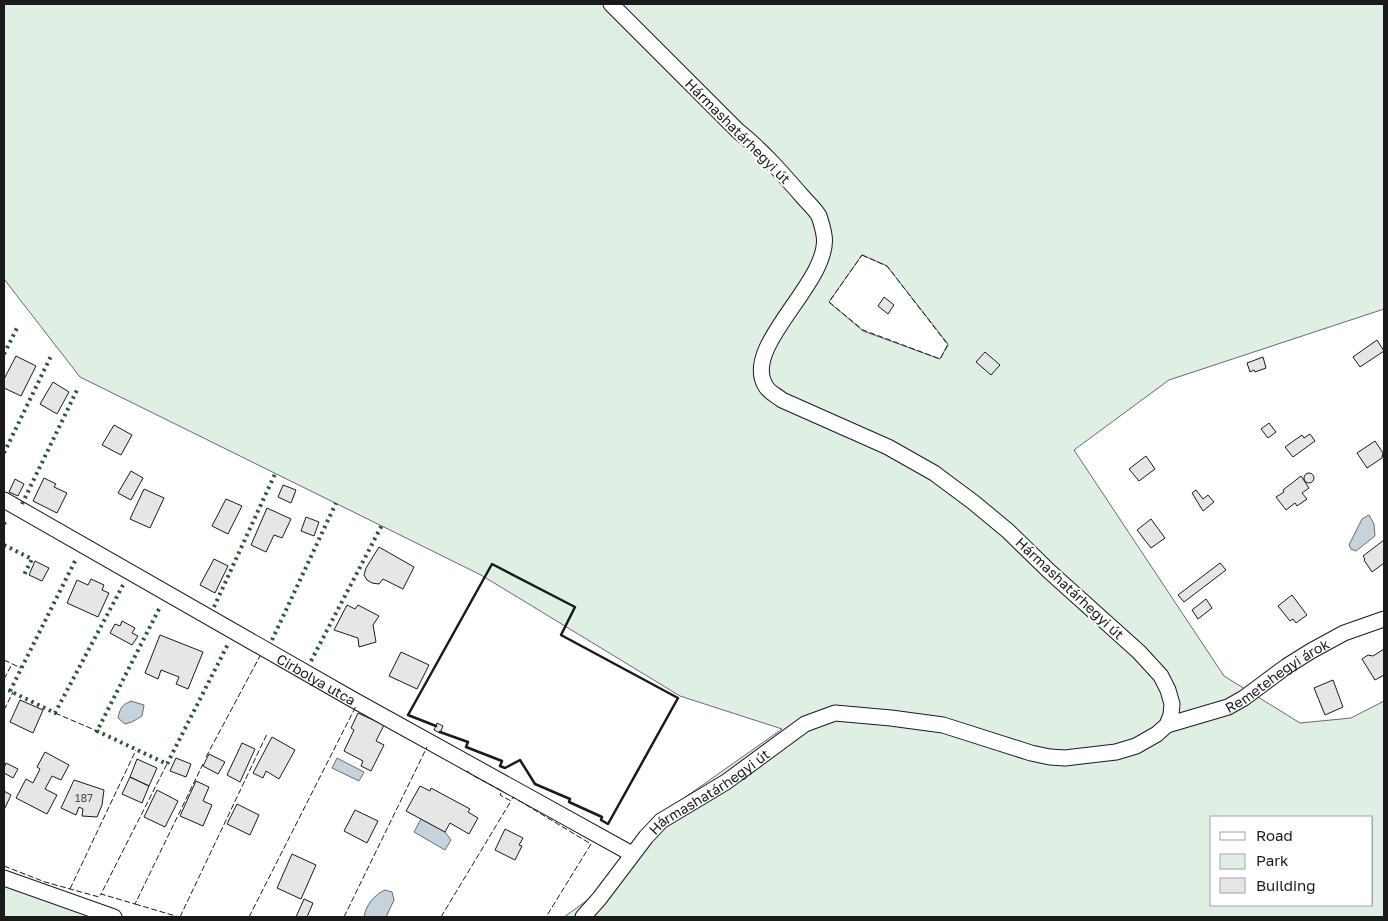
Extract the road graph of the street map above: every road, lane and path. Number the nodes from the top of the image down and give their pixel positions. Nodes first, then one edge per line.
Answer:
1 (611, 4) edge
2 (4, 500) edge
3 (1384, 619) edge
4 (1167, 725) junction
5 (632, 854) junction
6 (4, 878) edge
7 (114, 917) edge
8 (583, 917) edge

1 - 4 street, Hármashatárhegyi út
2 - 5 street, Cirbolya utca
3 - 4 street, Remetehegyi árok
4 - 5 street, Hármashatárhegyi út
5 - 8 street, Hármashatárhegyi út
6 - 7 street

